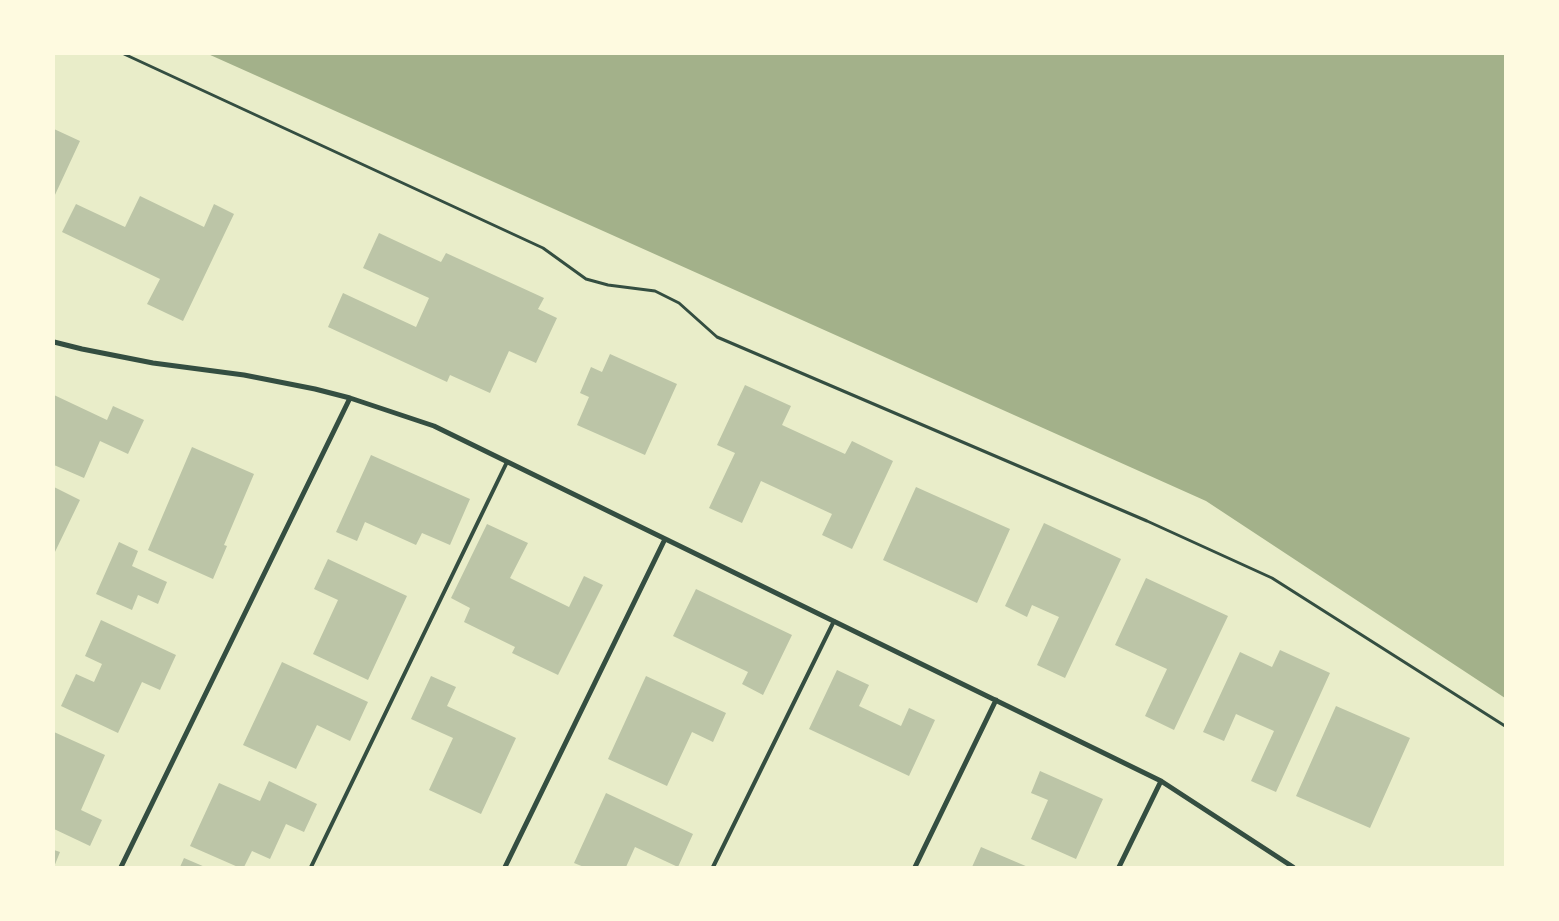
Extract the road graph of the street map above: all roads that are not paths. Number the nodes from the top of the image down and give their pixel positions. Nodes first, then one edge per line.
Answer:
1 (54, 342) edge
2 (350, 398) junction
3 (508, 462) junction
4 (665, 539) junction
5 (834, 621) junction
6 (996, 700) junction
7 (1161, 781) junction
8 (122, 867) edge
9 (311, 867) edge
10 (506, 867) edge
11 (713, 867) edge
12 (915, 867) edge
13 (1119, 867) edge
14 (1293, 867) edge

1 - 2 street
2 - 3 street
2 - 8 street
3 - 4 street
3 - 9 lane
4 - 5 street
4 - 10 street
5 - 6 street
5 - 11 lane
6 - 7 street
6 - 12 street
7 - 13 street
7 - 14 street

